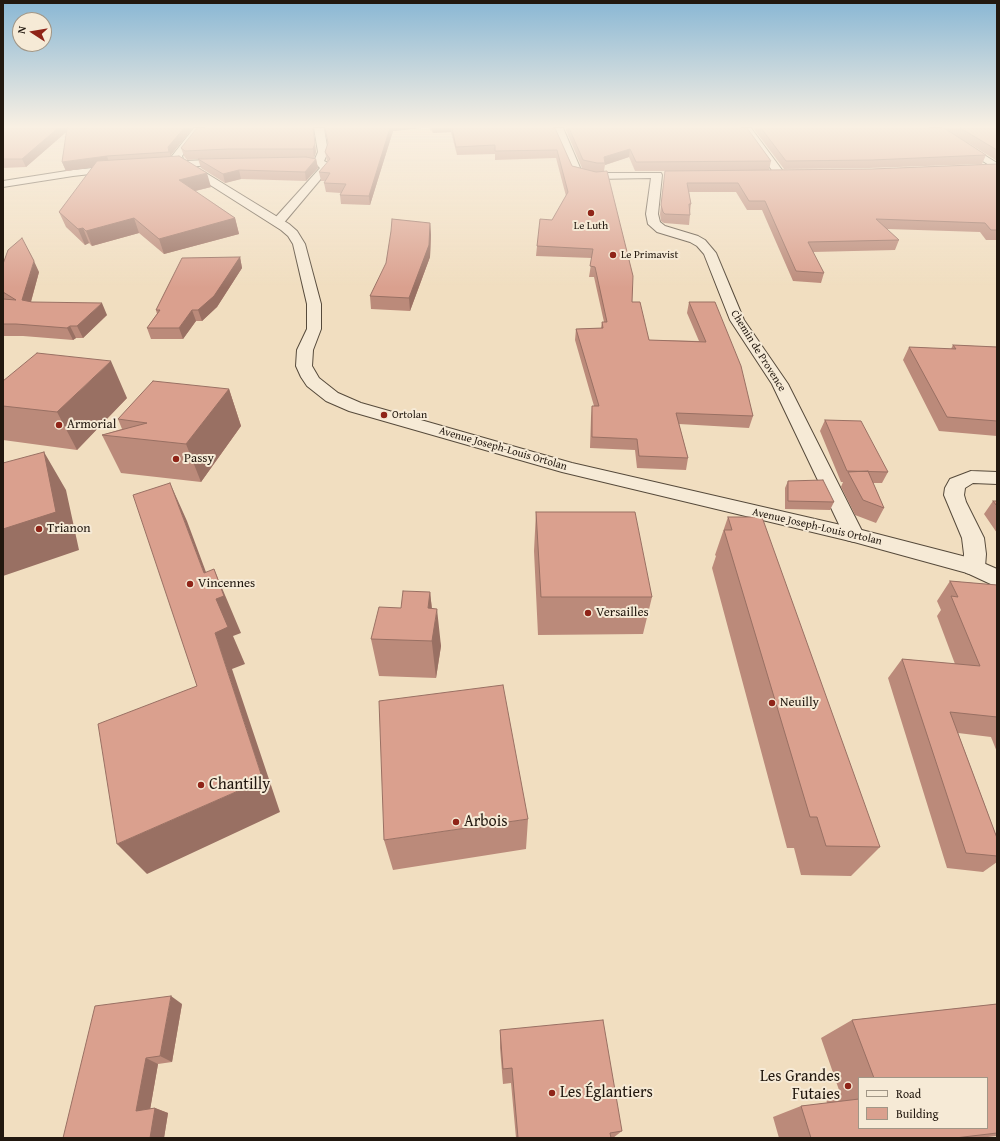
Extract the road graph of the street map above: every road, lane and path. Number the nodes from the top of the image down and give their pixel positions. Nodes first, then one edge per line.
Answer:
1 (21, 181) edge
2 (212, 181) edge
3 (313, 181) edge
4 (656, 181) edge
5 (3, 184) edge
6 (278, 222) junction
7 (997, 478) edge
8 (854, 535) junction
9 (974, 567) junction
10 (997, 578) edge

1 - 5 street
2 - 6 street, Avenue Joseph-Louis Ortolan
3 - 6 street
4 - 8 street, Chemin de Provence
6 - 8 street, Avenue Joseph-Louis Ortolan
7 - 9 street
8 - 9 street, Avenue Joseph-Louis Ortolan
9 - 10 street, Avenue Joseph-Louis Ortolan

